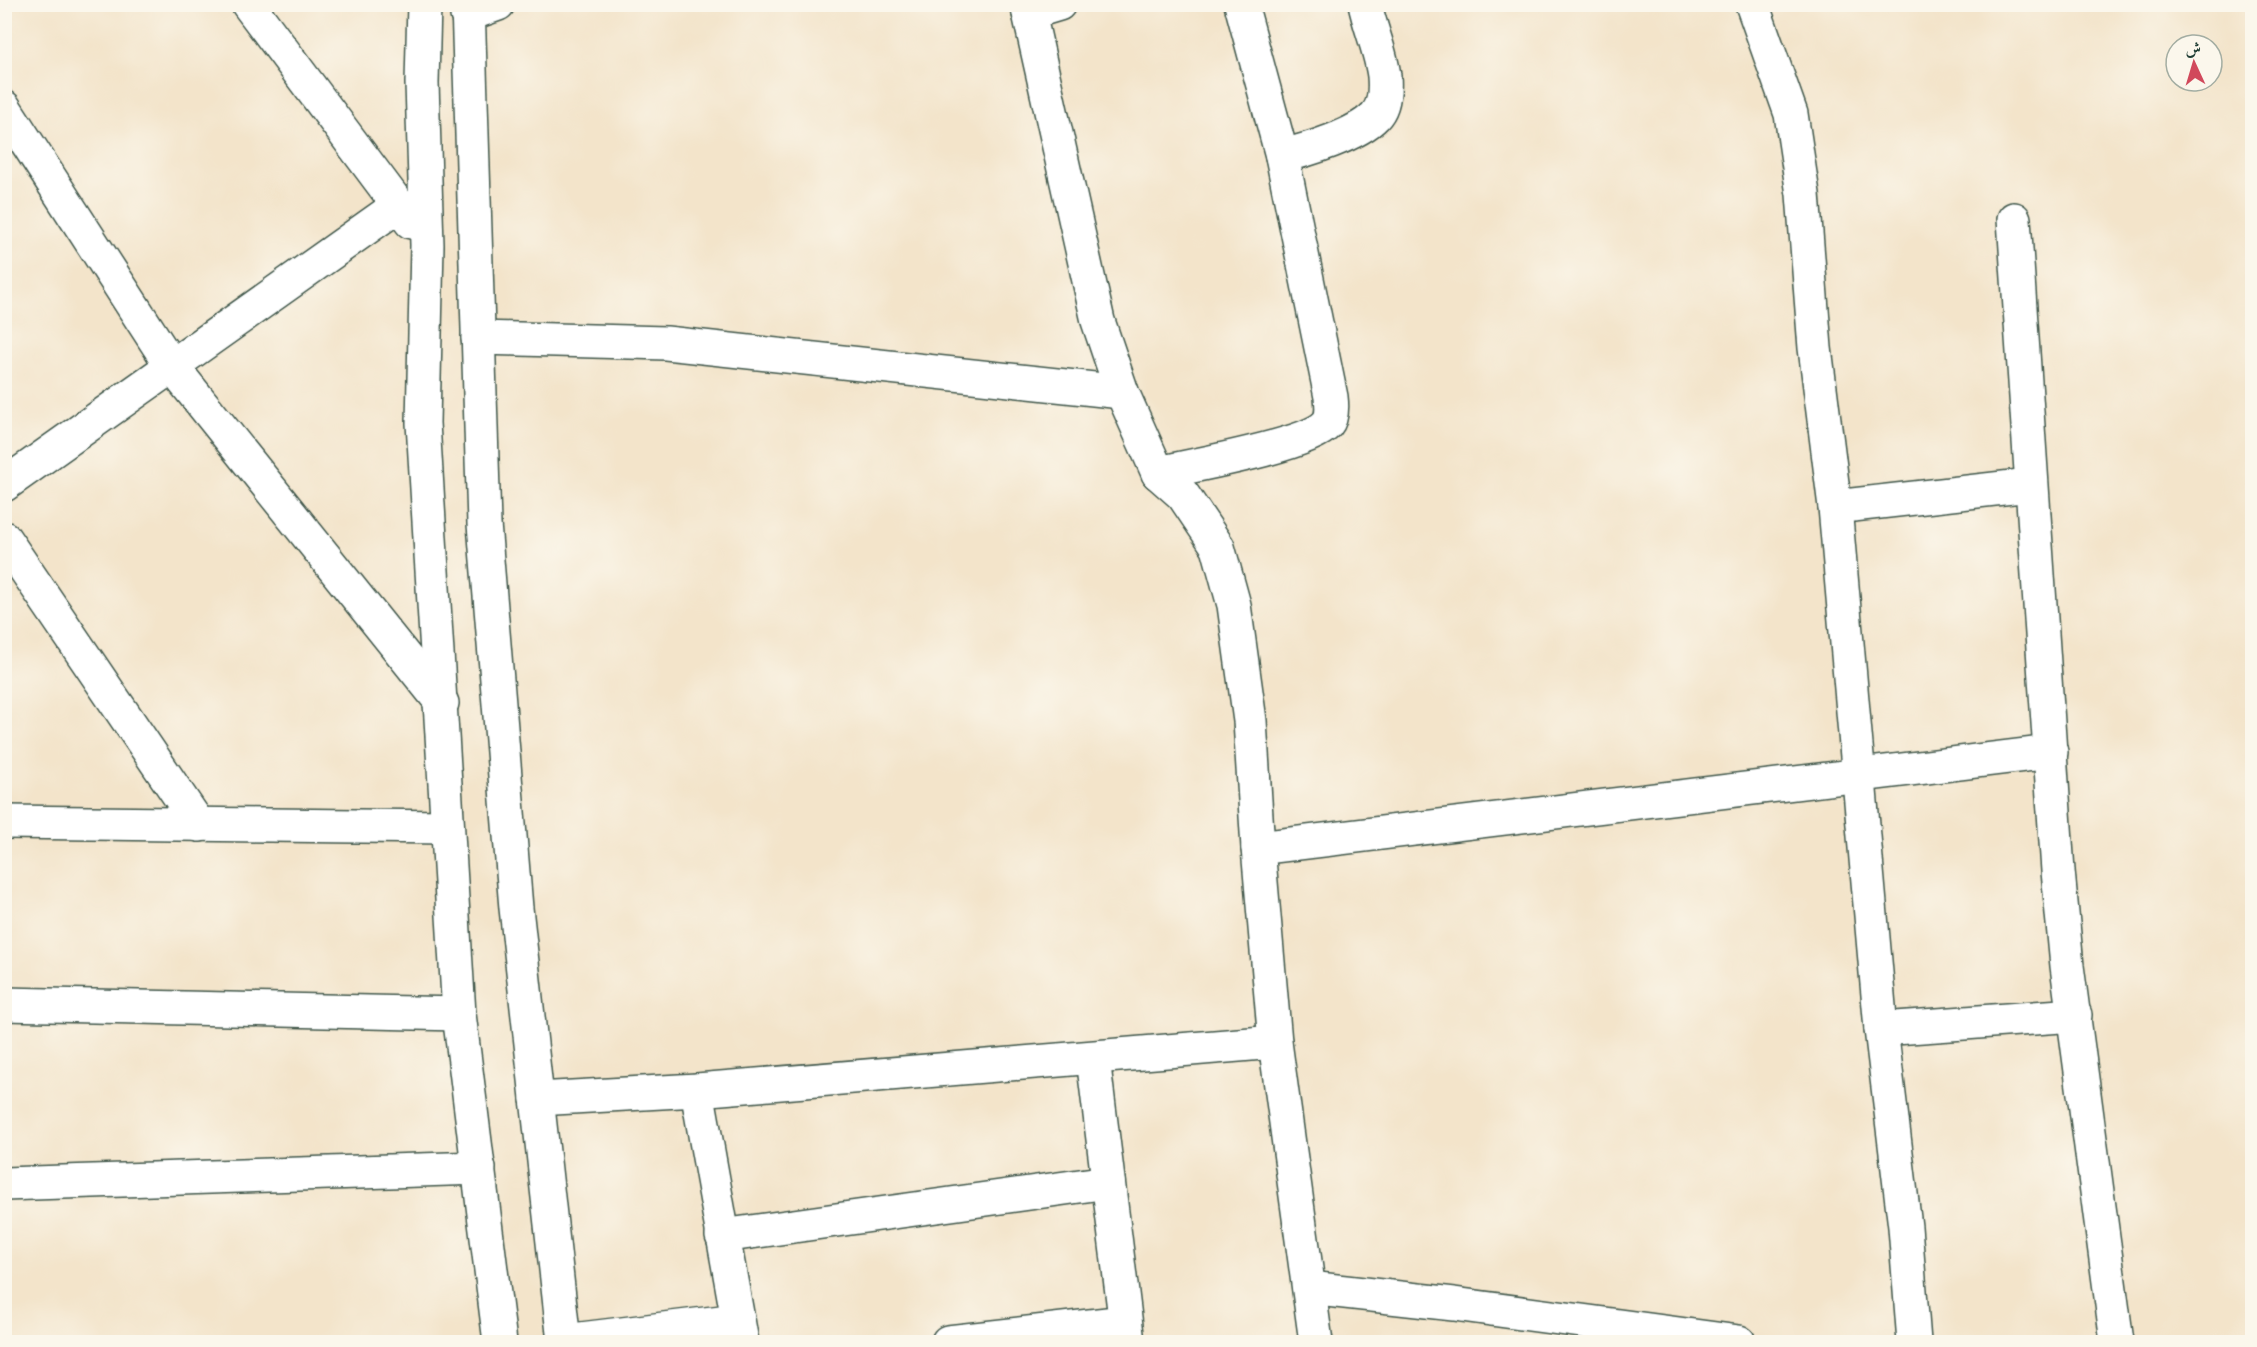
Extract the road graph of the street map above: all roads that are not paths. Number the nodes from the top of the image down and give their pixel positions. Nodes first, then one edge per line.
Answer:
1 (248, 4) edge
2 (424, 4) edge
3 (498, 4) edge
4 (1241, 4) edge
5 (1365, 4) edge
6 (1752, 4) edge
7 (1038, 7) edge
8 (467, 10) edge
9 (4, 107) edge
10 (1282, 156) junction
11 (399, 205) junction
12 (2014, 219) dead end
13 (426, 245) junction
14 (478, 338) junction
15 (171, 365) junction
16 (1122, 392) junction
17 (1158, 473) junction
18 (4, 485) edge
19 (2030, 485) junction
20 (1835, 507) junction
21 (4, 538) edge
22 (442, 703) junction
23 (2051, 752) junction
24 (1859, 773) junction
25 (4, 822) edge
26 (199, 825) junction
27 (447, 827) junction
28 (1258, 848) junction
29 (4, 1004) edge
30 (459, 1014) junction
31 (2075, 1015) junction
32 (1881, 1029) junction
33 (1275, 1042) junction
34 (1093, 1058) junction
35 (697, 1090) junction
36 (537, 1099) junction
37 (479, 1168) junction
38 (1108, 1182) junction
39 (4, 1184) edge
40 (722, 1236) junction
41 (1309, 1288) junction
42 (740, 1331) edge
43 (1126, 1332) edge
44 (500, 1342) edge
45 (564, 1342) edge
46 (948, 1342) edge
47 (1316, 1342) edge
48 (1739, 1342) edge
49 (1914, 1342) edge
50 (2117, 1342) edge

1 - 11 street
2 - 13 street
3 - 8 street
4 - 10 street
5 - 10 street
6 - 20 street
7 - 16 street
8 - 14 street
9 - 15 street
10 - 17 street
11 - 13 street
11 - 15 street
12 - 19 street
13 - 22 street
14 - 16 street
14 - 36 street
15 - 18 street
15 - 22 street
16 - 17 street
17 - 28 street
19 - 20 street
19 - 23 street
20 - 24 street
21 - 26 street
22 - 27 street
23 - 24 street
23 - 31 street
24 - 28 street
24 - 32 street
25 - 26 street
26 - 27 street
27 - 30 street
28 - 33 street
29 - 30 street
30 - 37 street
31 - 32 street
31 - 50 street
32 - 49 street
33 - 34 street
33 - 41 street
34 - 35 street
34 - 38 street
35 - 36 street
35 - 40 street
36 - 45 street
37 - 39 street
37 - 44 street
38 - 40 street
38 - 43 street
40 - 42 street
41 - 47 street
41 - 48 street
42 - 45 street
43 - 46 street

